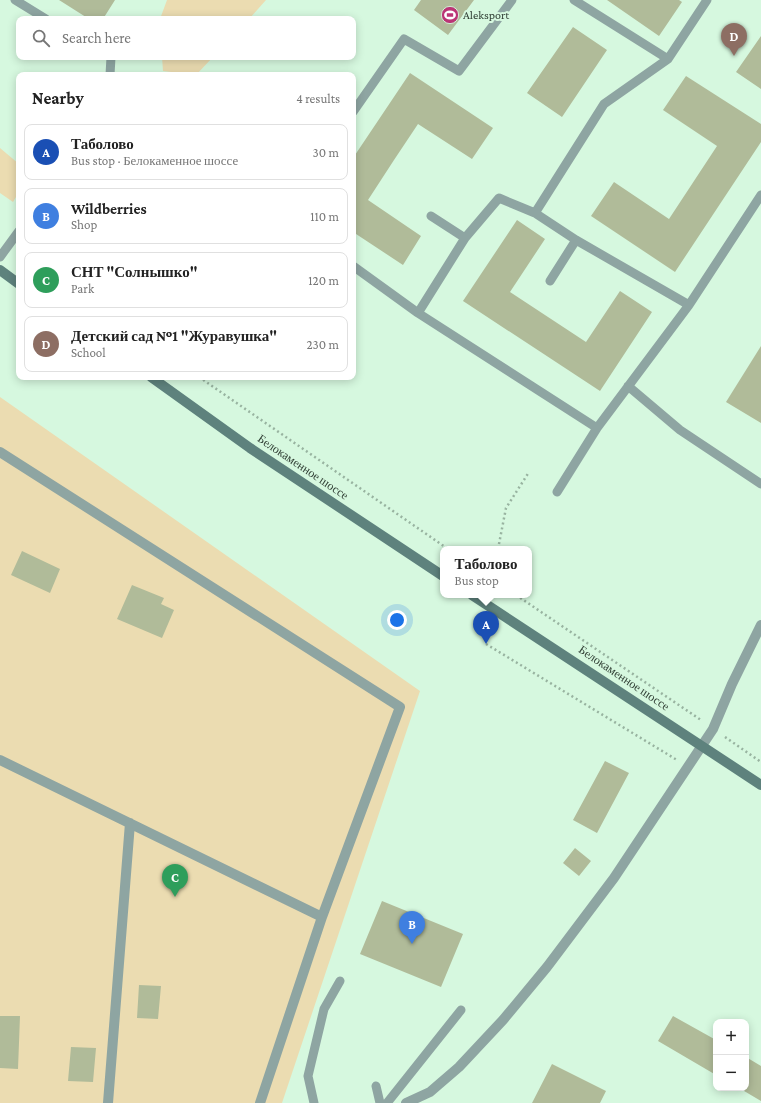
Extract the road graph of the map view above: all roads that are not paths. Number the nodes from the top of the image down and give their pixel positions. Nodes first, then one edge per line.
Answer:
1 (15, 0) edge
2 (512, 0) edge
3 (574, 0) edge
4 (707, 0) edge
5 (41, 16) edge
6 (668, 59) junction
7 (110, 60) edge
8 (110, 72) edge
9 (356, 108) edge
10 (761, 195) edge
11 (535, 213) junction
12 (431, 216) dead end
13 (16, 235) edge
14 (465, 238) junction
15 (576, 240) junction
16 (0, 257) edge
17 (356, 268) edge
18 (0, 270) edge
19 (550, 281) dead end
20 (16, 282) edge
21 (689, 305) junction
22 (418, 314) junction
23 (155, 380) edge
24 (628, 386) junction
25 (597, 428) junction
26 (0, 452) edge
27 (761, 484) edge
28 (558, 492) dead end
29 (440, 574) edge
30 (477, 598) edge
31 (761, 626) edge
32 (703, 746) junction
33 (0, 760) edge
34 (761, 785) edge
35 (130, 823) junction
36 (322, 917) junction
37 (340, 981) dead end
38 (461, 1010) dead end
39 (376, 1086) dead end
40 (108, 1103) edge
41 (260, 1103) edge
42 (314, 1103) edge
43 (380, 1103) edge
44 (387, 1103) edge
45 (406, 1103) edge

1 - 5 lane
2 - 9 lane
3 - 6 lane
4 - 6 lane
6 - 11 lane
7 - 8 lane
10 - 21 lane
11 - 14 lane
11 - 15 lane
12 - 14 lane
13 - 16 lane
14 - 22 lane
15 - 19 lane
15 - 21 lane
17 - 22 lane
18 - 20 main road
21 - 24 lane
22 - 25 lane
23 - 29 main road, Белокаменное шоссе
24 - 25 lane
24 - 27 lane
25 - 28 lane
26 - 36 street
30 - 32 main road, Белокаменное шоссе
31 - 32 street
32 - 34 main road, Белокаменное шоссе
32 - 45 street
33 - 35 street
35 - 36 street
35 - 40 street
36 - 41 street
37 - 42 lane
38 - 44 lane
39 - 43 lane

